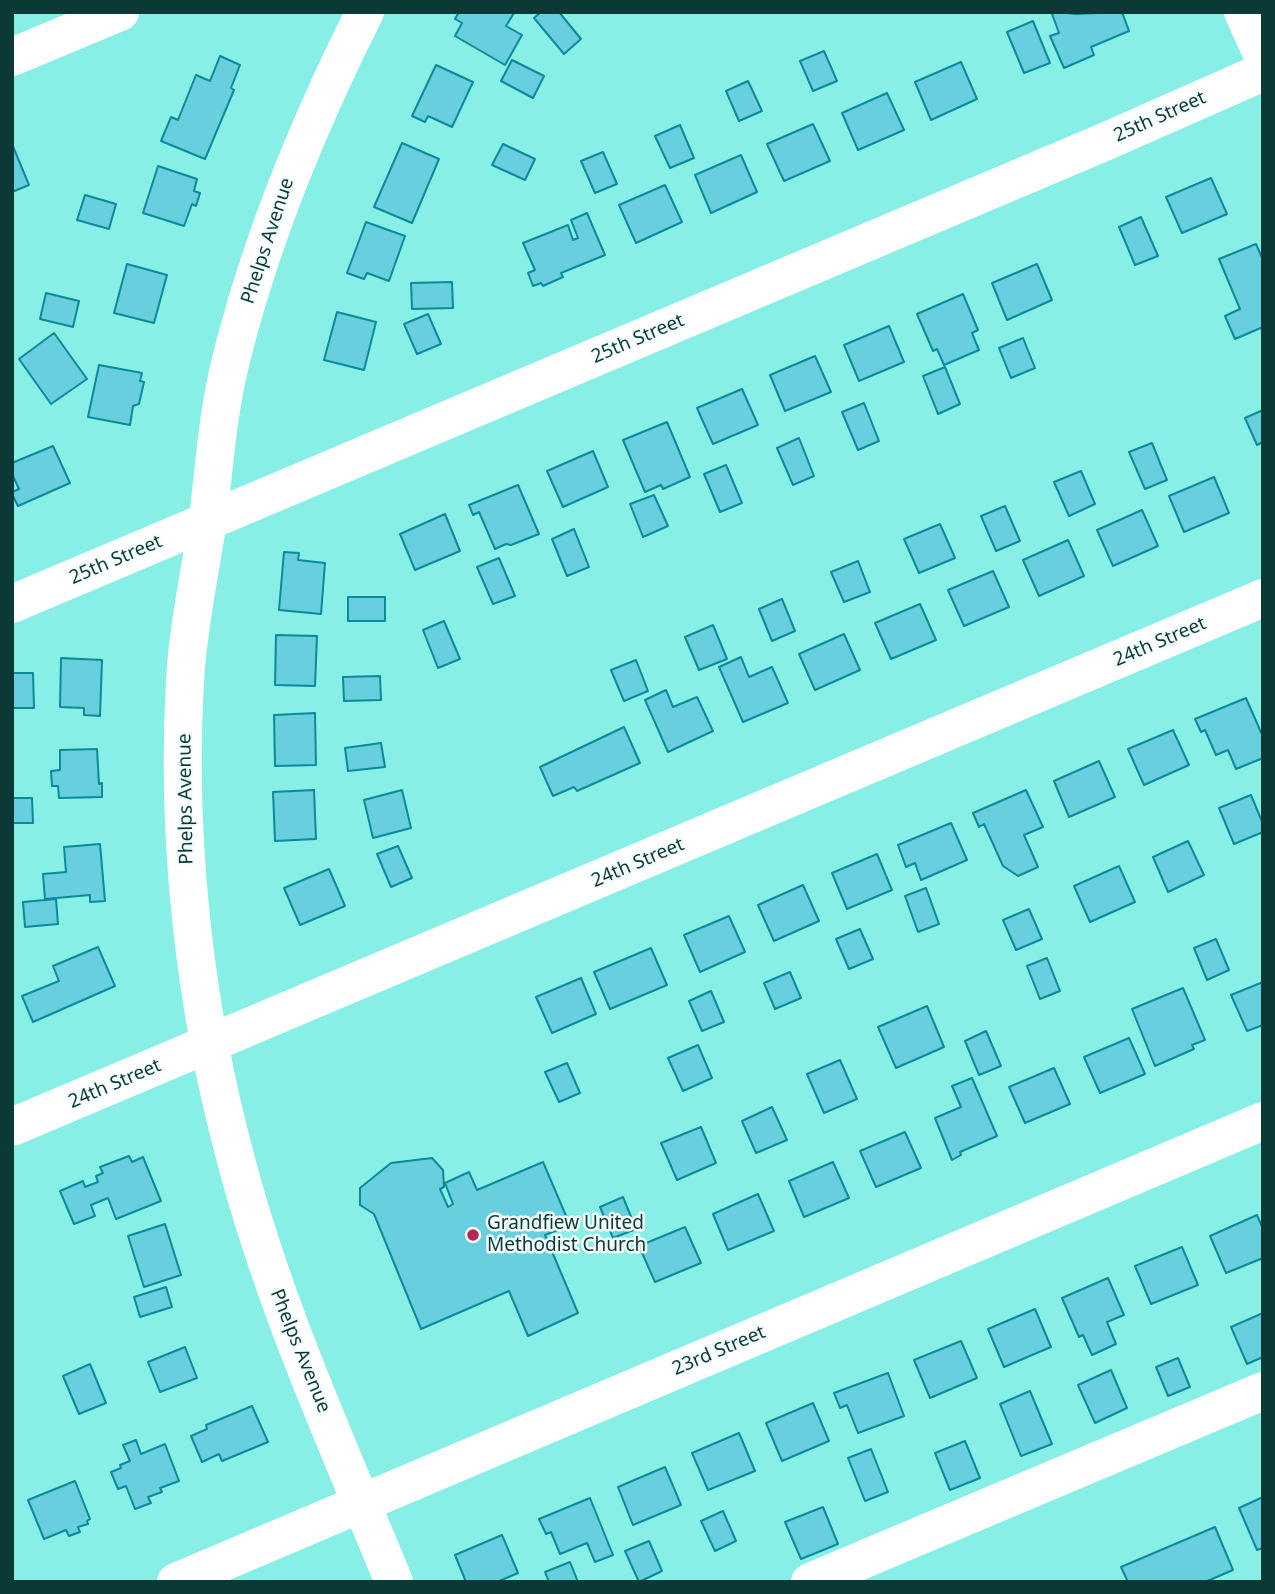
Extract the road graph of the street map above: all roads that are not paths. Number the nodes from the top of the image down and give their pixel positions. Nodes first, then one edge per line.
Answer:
1 (120, 12) edge
2 (365, 12) edge
3 (1243, 12) edge
4 (1263, 56) edge
5 (12, 57) edge
6 (1263, 72) edge
7 (207, 521) junction
8 (1263, 598) edge
9 (12, 604) edge
10 (208, 1045) junction
11 (1263, 1121) edge
12 (12, 1127) edge
13 (1263, 1391) edge
14 (362, 1503) junction
15 (176, 1582) edge
16 (394, 1582) edge
17 (810, 1582) edge

1 - 5 street
2 - 7 street, Phelps Avenue
3 - 4 street
6 - 7 street, 25th Street
7 - 9 street, 25th Street
7 - 10 street, Phelps Avenue
8 - 10 street, 24th Street
10 - 12 street, 24th Street
10 - 14 street, Phelps Avenue
11 - 14 street, 23rd Street
13 - 17 street
14 - 15 street, 23rd Street
14 - 16 street, Phelps Avenue

